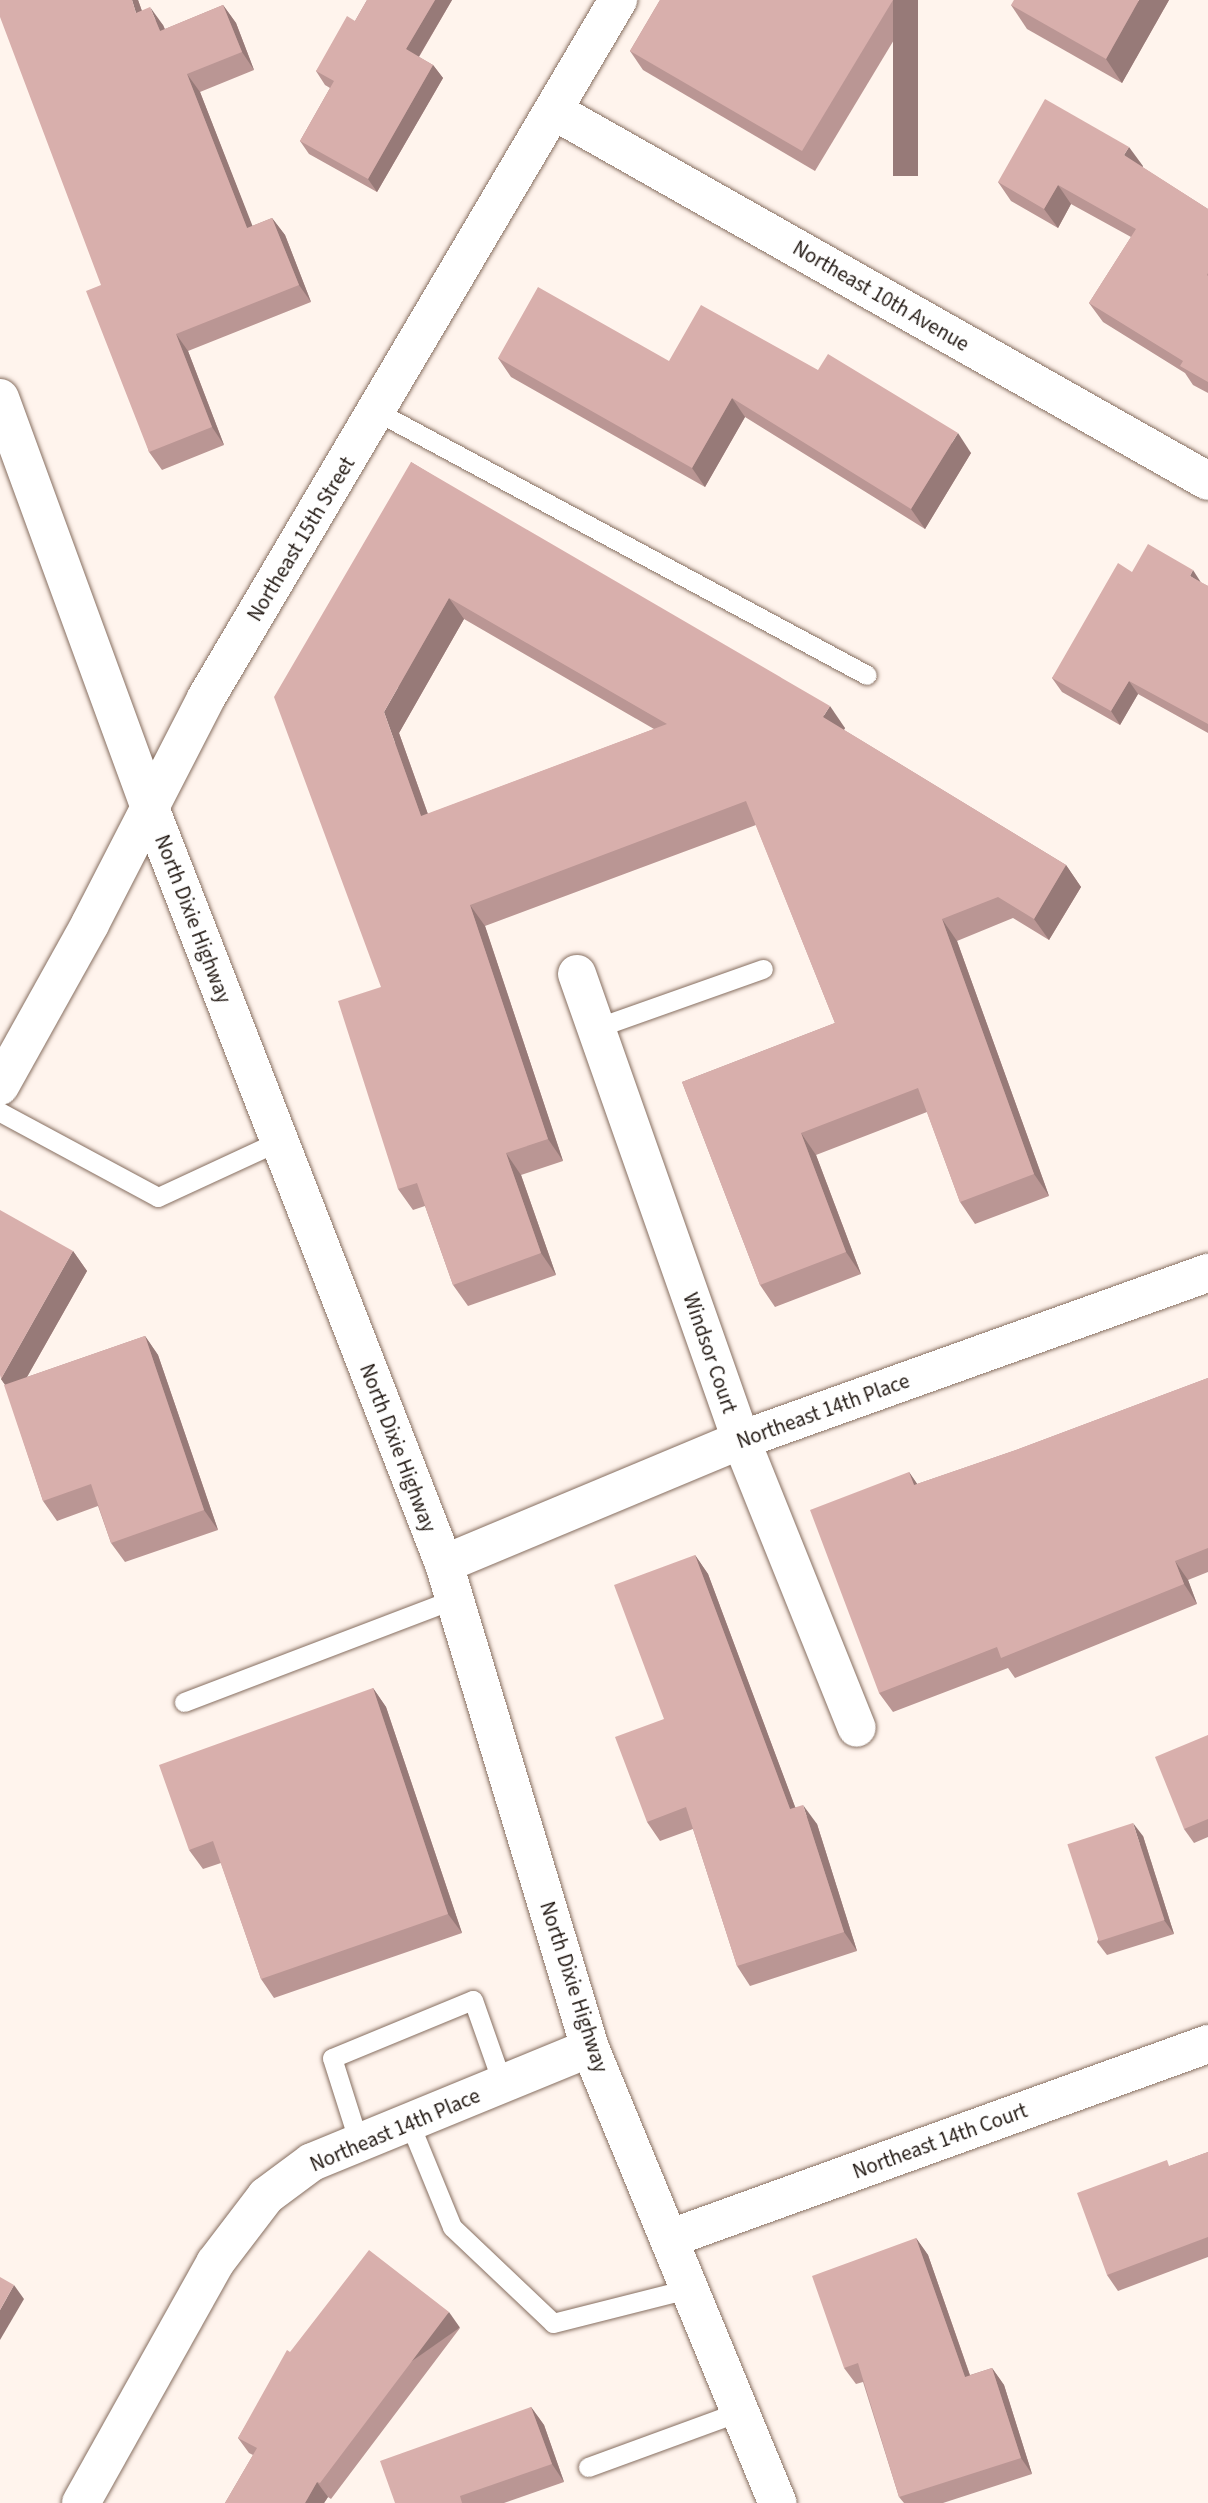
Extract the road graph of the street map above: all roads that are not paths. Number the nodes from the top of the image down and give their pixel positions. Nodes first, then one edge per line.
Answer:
1 (618, 0) edge
2 (554, 111) junction
3 (0, 398) edge
4 (376, 411) junction
5 (1208, 481) edge
6 (867, 675) dead end
7 (150, 808) junction
8 (763, 969) dead end
9 (577, 974) dead end
10 (596, 1028) junction
11 (0, 1086) edge
12 (0, 1112) edge
13 (279, 1141) junction
14 (1208, 1273) edge
15 (741, 1440) junction
16 (449, 1581) junction
17 (184, 1702) dead end
18 (857, 1728) dead end
19 (1208, 2044) edge
20 (590, 2048) junction
21 (503, 2085) junction
22 (409, 2122) junction
23 (359, 2143) junction
24 (671, 2238) junction
25 (691, 2288) junction
26 (741, 2411) junction
27 (588, 2467) dead end
28 (81, 2503) edge
29 (778, 2503) edge

1 - 2 street, Northeast 15th Street
2 - 4 street, Northeast 15th Street
2 - 5 street, Northeast 10th Avenue
3 - 7 street, North Dixie Highway
4 - 6 lane
4 - 7 street, Northeast 15th Street
7 - 11 street, Northeast 15th Street
7 - 13 street, North Dixie Highway
8 - 10 lane
9 - 10 street, Windsor Court
10 - 15 street, Windsor Court
12 - 13 lane
13 - 16 street, North Dixie Highway
14 - 15 street, Northeast 14th Place
15 - 16 street, Northeast 14th Place
15 - 18 street, Windsor Court
16 - 17 lane
16 - 20 street, North Dixie Highway
19 - 24 street, Northeast 14th Court
20 - 21 street, Northeast 14th Place
20 - 24 street, North Dixie Highway
21 - 22 street, Northeast 14th Place
21 - 23 lane
22 - 23 street, Northeast 14th Place
22 - 25 lane
23 - 28 street, Northeast 14th Place
24 - 25 street, North Dixie Highway
25 - 26 street, North Dixie Highway
26 - 27 lane
26 - 29 street, North Dixie Highway

